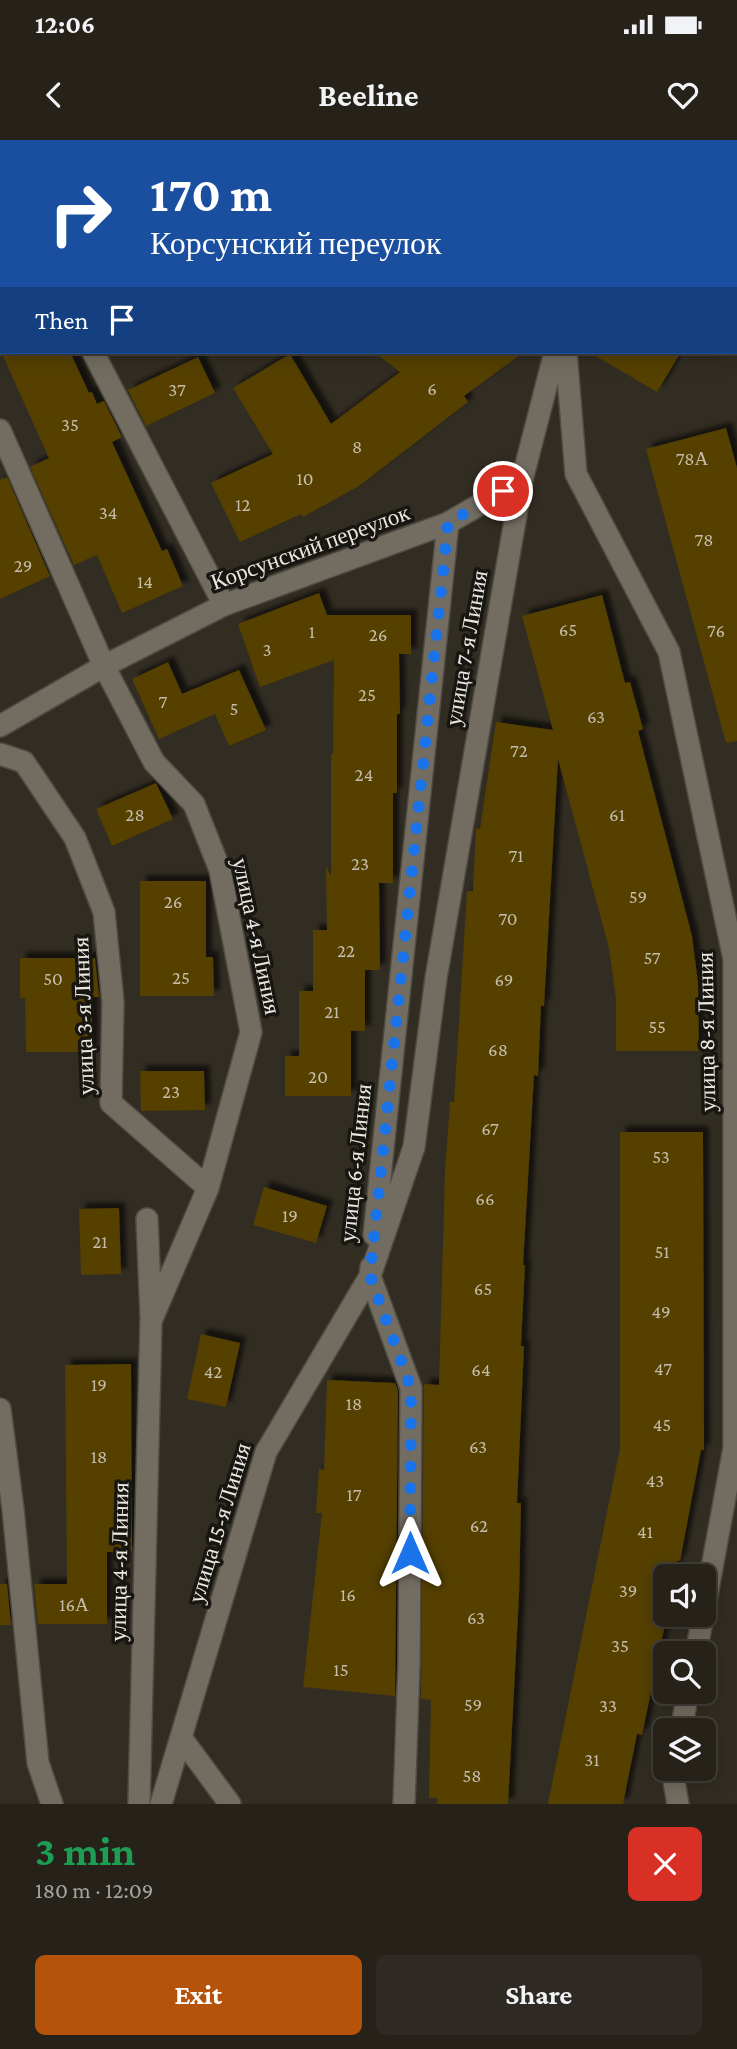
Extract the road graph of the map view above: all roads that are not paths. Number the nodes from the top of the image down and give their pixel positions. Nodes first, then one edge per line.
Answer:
1 (94, 354) edge
2 (554, 354) edge
3 (566, 354) edge
4 (0, 430) edge
5 (522, 480) junction
6 (448, 523) junction
7 (224, 605) junction
8 (104, 666) junction
9 (0, 726) edge
10 (0, 754) edge
11 (208, 1188) junction
12 (147, 1219) dead end
13 (370, 1276) junction
14 (151, 1321) junction
15 (0, 1409) edge
16 (712, 1564) edge
17 (181, 1739) junction
18 (674, 1781) edge
19 (52, 1804) edge
20 (139, 1804) edge
21 (160, 1804) edge
22 (230, 1804) edge
23 (404, 1804) edge
24 (678, 1804) edge

1 - 7 street
2 - 5 street
3 - 16 street, улица 8-я Линия
4 - 8 street, улица 4-я Линия
5 - 6 street, Корсунский переулок
5 - 13 street, улица 7-я Линия
6 - 7 street, Корсунский переулок
6 - 13 street, улица 6-я Линия
7 - 8 street, Корсунский переулок
8 - 9 street, Корсунский переулок
8 - 11 street, улица 4-я Линия
10 - 11 street, улица 3-я Линия
11 - 14 street, улица 4-я Линия
12 - 14 street, улица 4-я Линия
13 - 17 street, улица 15-я Линия
13 - 23 street, улица 6-я Линия
14 - 20 street, улица 4-я Линия
15 - 19 street
17 - 21 street, улица 15-я Линия
17 - 22 street
18 - 24 street

